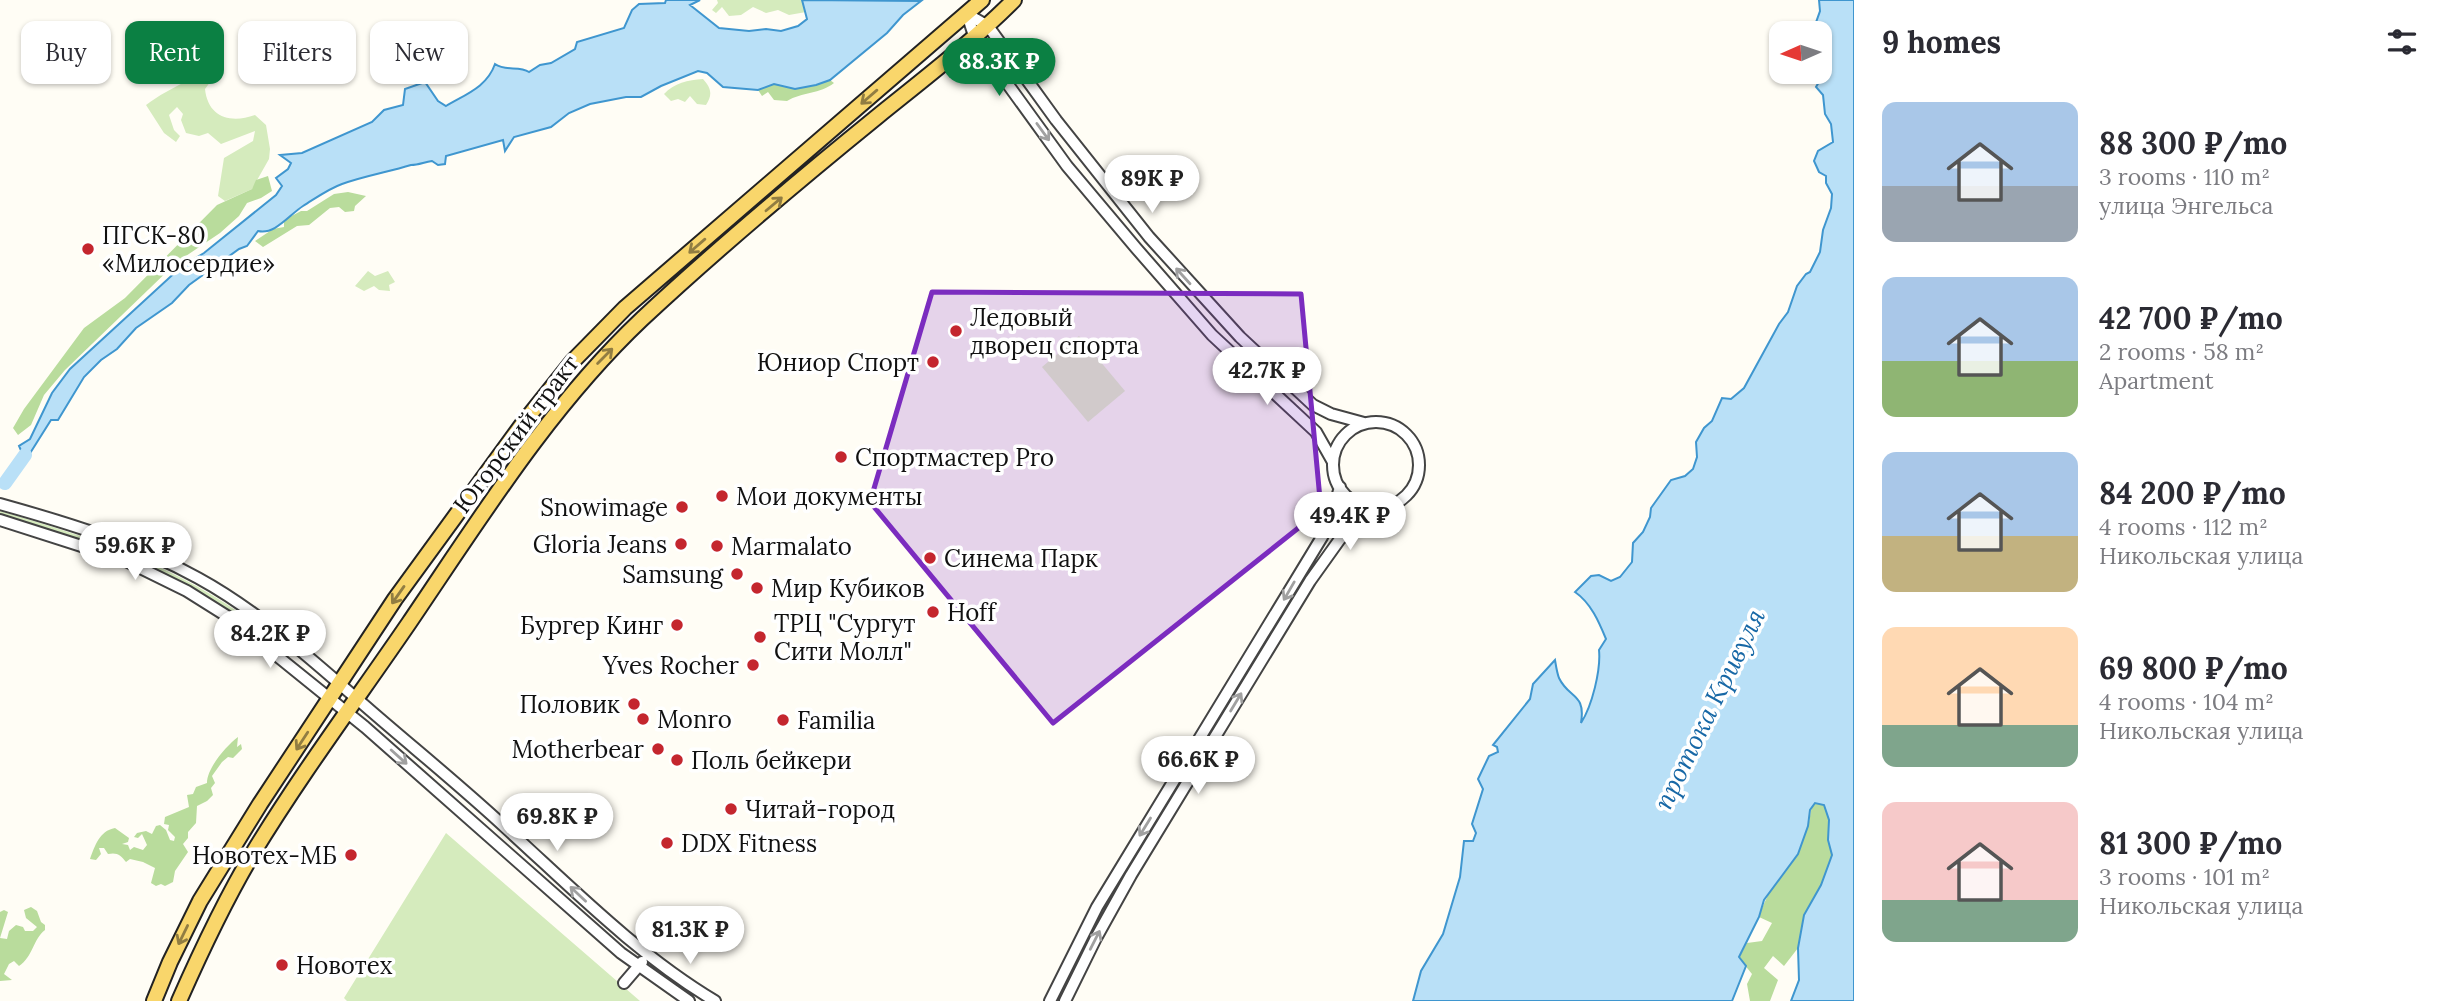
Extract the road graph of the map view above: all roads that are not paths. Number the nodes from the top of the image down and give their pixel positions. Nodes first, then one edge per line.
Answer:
1 (957, 0) edge
2 (982, 0) edge
3 (1014, 0) edge
4 (967, 14) junction
5 (988, 26) junction
6 (975, 38) junction
7 (1230, 326) junction
8 (1219, 342) junction
9 (1364, 423) junction
10 (1333, 462) junction
11 (1340, 487) junction
12 (0, 503) edge
13 (1374, 508) junction
14 (0, 520) edge
15 (340, 684) junction
16 (329, 699) junction
17 (357, 699) junction
18 (347, 713) junction
19 (649, 954) junction
20 (638, 966) junction
21 (624, 982) dead end
22 (154, 1001) edge
23 (179, 1001) edge
24 (689, 1001) edge
25 (715, 1001) edge
26 (1050, 1001) edge
27 (1065, 1001) edge

1 - 4 main road
2 - 4 main road, Югорский тракт
3 - 5 main road, Югорский тракт
4 - 5 street
4 - 6 street
4 -> 15 main road, Югорский тракт
5 - 6 main road, Югорский тракт
7 -> 5 street
6 -> 8 street
17 -> 6 main road, Югорский тракт
7 - 8 street
7 - 9 street
8 - 10 street
9 - 10 street
9 - 13 street
10 - 11 street
11 - 13 street
11 -> 26 street
12 - 15 street
27 -> 13 street
14 - 16 street
15 - 16 main road, Югорский тракт
15 - 17 street
16 - 18 street
16 -> 22 main road, Югорский тракт
17 - 18 main road, Югорский тракт
19 -> 17 street
18 -> 20 street
18 - 23 main road, Югорский тракт
19 - 20 street
19 - 25 street
20 - 21 street
20 - 24 street

